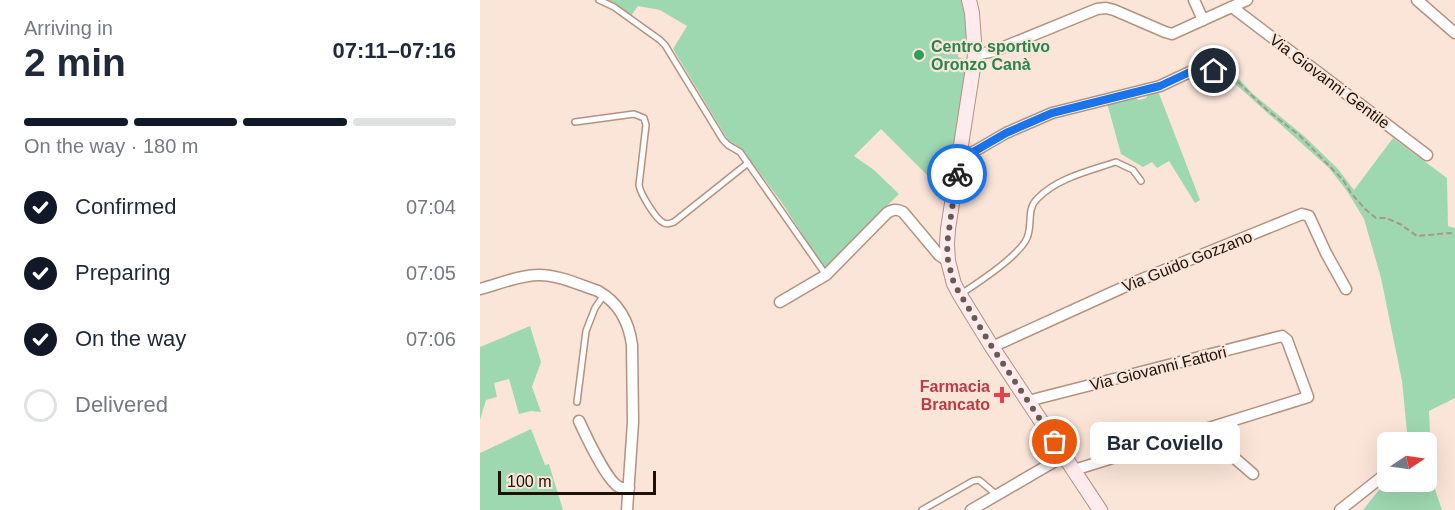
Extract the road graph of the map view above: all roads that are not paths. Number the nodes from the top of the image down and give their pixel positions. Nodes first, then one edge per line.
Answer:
1 (599, 0) edge
2 (969, 0) edge
3 (1194, 0) edge
4 (1247, 0) edge
5 (1417, 0) edge
6 (1232, 7) junction
7 (1203, 20) junction
8 (1455, 33) edge
9 (975, 55) junction
10 (1214, 71) road end
11 (575, 122) dead end
12 (1427, 155) dead end
13 (959, 157) junction
14 (748, 164) junction
15 (1141, 182) dead end
16 (948, 229) junction
17 (924, 236) junction
18 (948, 261) junction
19 (826, 275) junction
20 (480, 289) edge
21 (1346, 290) dead end
22 (604, 295) junction
23 (960, 295) junction
24 (780, 302) dead end
25 (992, 347) junction
26 (1028, 401) junction
27 (577, 402) dead end
28 (579, 421) dead end
29 (1202, 430) junction
30 (1064, 456) junction
31 (1074, 470) junction
32 (1253, 474) dead end
33 (1377, 481) edge
34 (629, 488) junction
35 (997, 495) junction
36 (627, 510) edge
37 (922, 510) edge
38 (971, 510) edge
39 (1100, 510) edge
40 (1340, 510) edge

1 - 14 lane
2 - 9 main road
3 - 7 street
4 - 6 street
5 - 8 street
6 - 7 street
6 - 12 street, Via Giovanni Gentile
7 - 9 street
9 - 13 main road
10 - 13 street
11 - 14 lane
13 - 16 main road
14 - 19 lane
15 - 23 lane
16 - 17 street
16 - 18 main road
17 - 18 street
17 - 19 street
18 - 23 main road
19 - 24 street
20 - 22 street
21 - 25 street, Via Guido Gozzano
22 - 27 lane
22 - 34 street
23 - 25 main road
25 - 26 main road
26 - 29 street, Via Giovanni Fattori
26 - 30 main road
28 - 34 street
29 - 31 street
29 - 32 street
30 - 31 main road
30 - 35 street
31 - 39 main road
33 - 40 street
34 - 36 street
35 - 37 lane
35 - 38 street

